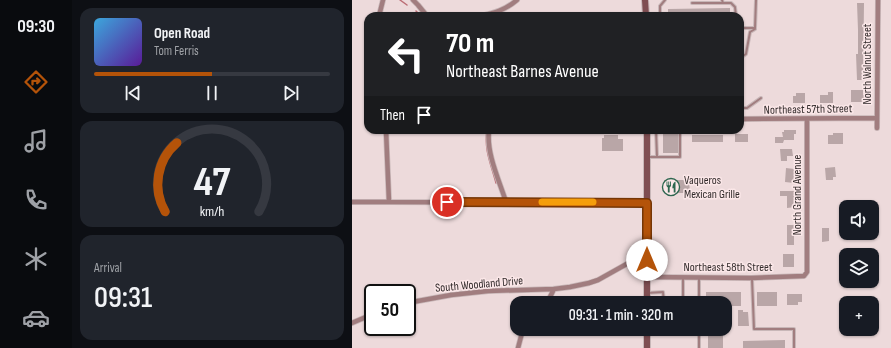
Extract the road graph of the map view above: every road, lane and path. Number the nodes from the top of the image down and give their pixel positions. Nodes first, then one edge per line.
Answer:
1 (383, 0) edge
2 (412, 0) edge
3 (517, 0) edge
4 (666, 0) edge
5 (756, 0) edge
6 (878, 0) edge
7 (646, 1) edge
8 (722, 2) edge
9 (692, 3) dead end
10 (379, 12) edge
11 (424, 12) edge
12 (496, 12) edge
13 (646, 12) edge
14 (660, 12) edge
15 (736, 12) edge
16 (744, 28) edge
17 (755, 28) junction
18 (744, 55) edge
19 (761, 98) dead end
20 (744, 108) edge
21 (877, 118) junction
22 (744, 119) edge
23 (807, 119) junction
24 (877, 128) dead end
25 (386, 134) edge
26 (489, 134) edge
27 (646, 134) edge
28 (656, 134) edge
29 (680, 134) edge
30 (647, 157) junction
31 (657, 157) junction
32 (352, 202) edge
33 (389, 202) junction
34 (506, 202) junction
35 (647, 203) junction
36 (647, 260) junction
37 (807, 272) joint
38 (647, 277) junction
39 (683, 277) junction
40 (699, 277) junction
41 (752, 278) junction
42 (554, 289) junction
43 (647, 293) joint
44 (550, 296) edge
45 (663, 296) edge
46 (683, 296) edge
47 (699, 296) edge
48 (416, 301) edge
49 (364, 318) edge
50 (352, 323) edge
51 (521, 336) edge
52 (647, 336) edge
53 (699, 336) edge
54 (518, 348) edge
55 (647, 348) edge
56 (700, 348) edge
57 (794, 348) edge

1 - 10 street
2 - 11 street
3 - 12 street
4 - 14 lane
5 - 17 lane
6 - 21 street, North Walnut Street
7 - 13 main road
8 - 9 lane
8 - 15 lane
16 - 17 lane
17 - 18 lane
19 - 20 lane
21 - 23 street, Northeast 57th Street
21 - 24 street, North Walnut Street
22 - 23 street, Northeast 57th Street
23 - 37 street, North Grand Avenue
25 - 33 street
26 - 34 street
27 - 30 main road
28 - 31 lane
29 - 31 lane
30 - 31 lane
30 - 35 main road
32 - 33 street
33 - 34 street
34 - 35 street
35 - 36 main road
36 - 38 main road
36 - 42 street, South Woodland Drive
37 - 41 street, Northeast 58th Street
38 - 39 street, Northeast 58th Street
38 - 43 main road
39 - 40 street, Northeast 58th Street
39 - 46 lane
40 - 41 street, Northeast 58th Street
40 - 47 lane
41 - 57 lane
42 - 44 street
42 - 48 street, South Woodland Drive
43 - 45 lane
49 - 50 street
51 - 54 street
52 - 55 main road
53 - 56 lane

